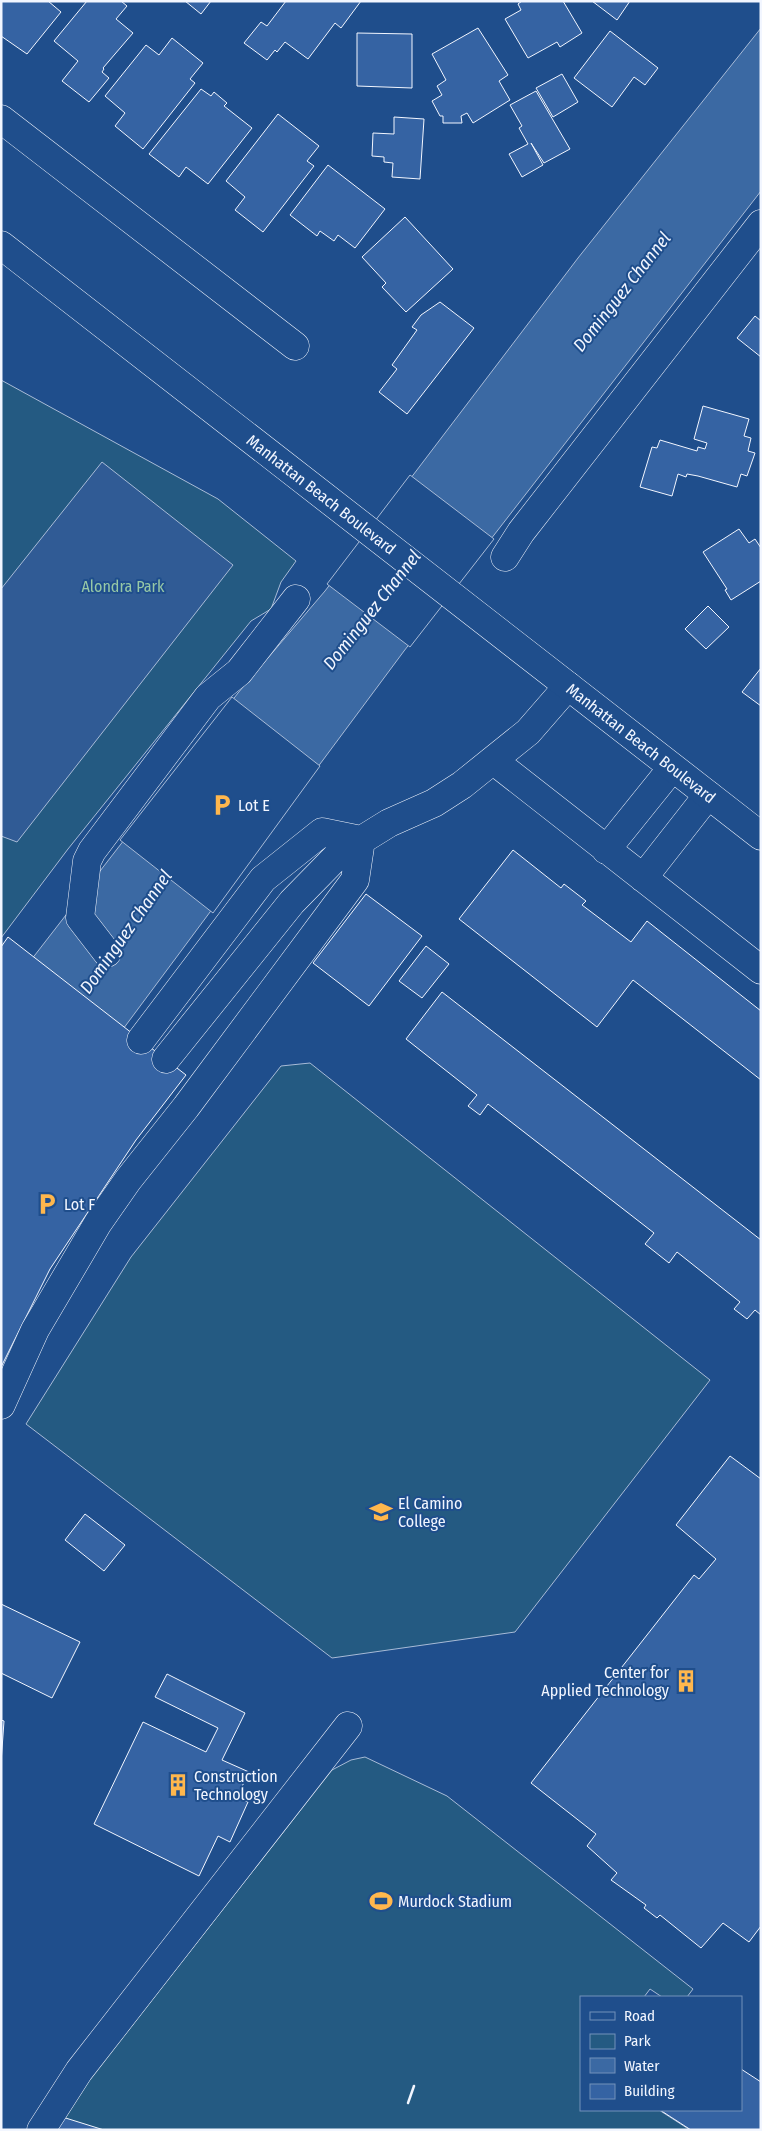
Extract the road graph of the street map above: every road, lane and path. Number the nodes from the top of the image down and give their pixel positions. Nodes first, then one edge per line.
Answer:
1 (1, 119) edge
2 (761, 224) edge
3 (1, 245) edge
4 (295, 346) dead end
5 (505, 557) dead end
6 (296, 599) dead end
7 (568, 686) junction
8 (494, 761) junction
9 (672, 768) junction
10 (708, 795) junction
11 (761, 836) edge
12 (361, 840) junction
13 (606, 850) junction
14 (643, 878) junction
15 (107, 952) dead end
16 (761, 970) edge
17 (141, 1040) dead end
18 (166, 1059) dead end
19 (1, 1405) edge
20 (348, 1726) dead end
21 (41, 2130) edge

1 - 4 main road
2 - 5 main road
3 - 7 main road, Manhattan Beach Boulevard
6 - 15 main road
7 - 8 main road
7 - 9 main road, Manhattan Beach Boulevard
8 - 12 main road
8 - 13 main road
9 - 10 main road, Manhattan Beach Boulevard
9 - 13 main road
10 - 11 main road, Manhattan Beach Boulevard
10 - 14 main road
12 - 17 main road
12 - 18 main road
12 - 19 main road
13 - 14 main road
14 - 16 main road
20 - 21 main road

